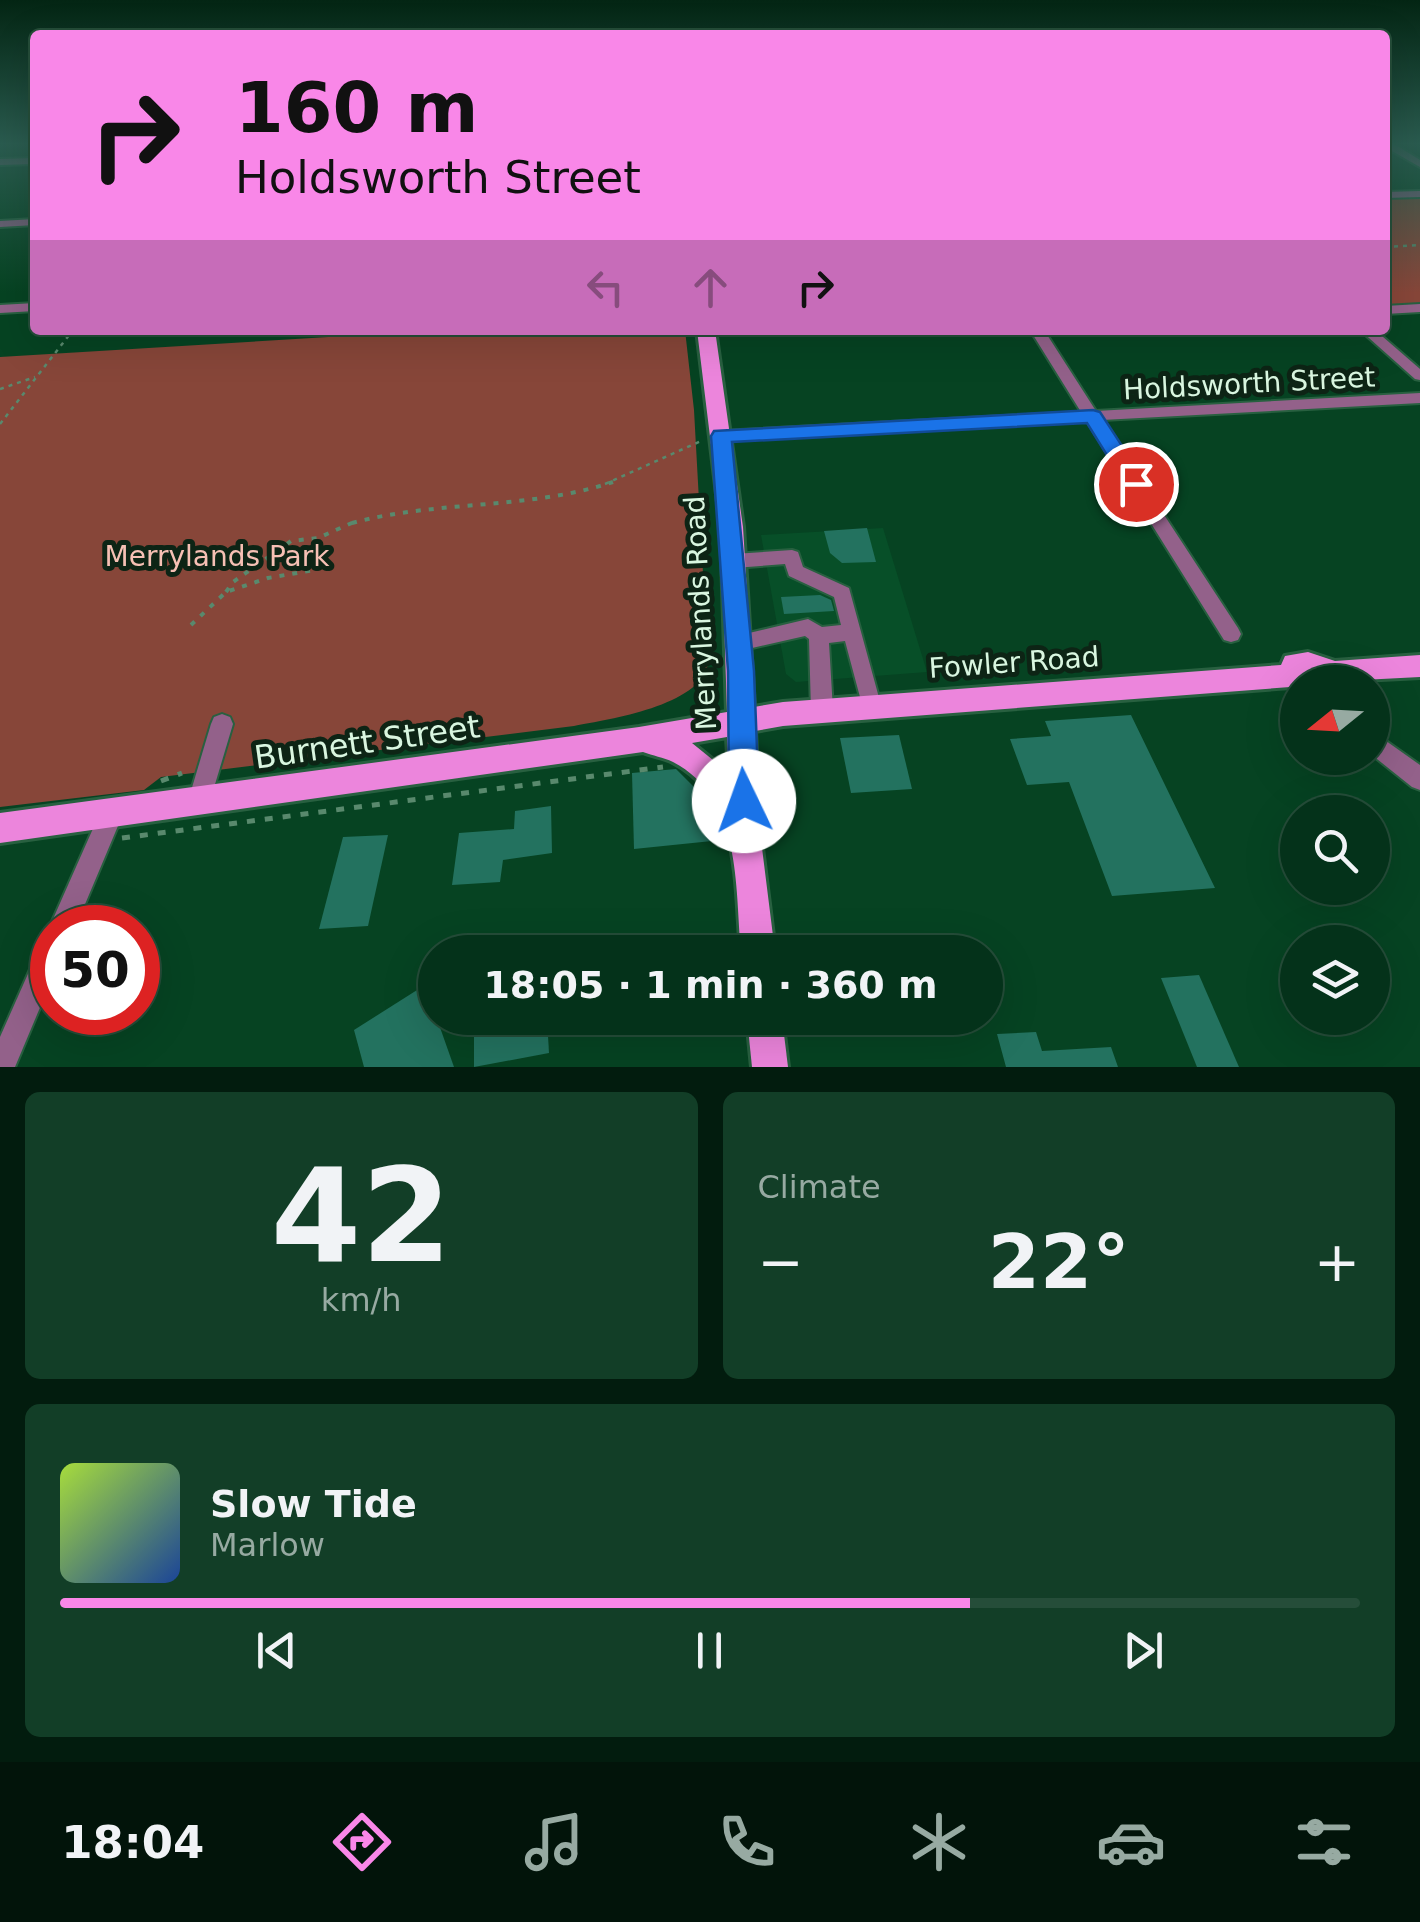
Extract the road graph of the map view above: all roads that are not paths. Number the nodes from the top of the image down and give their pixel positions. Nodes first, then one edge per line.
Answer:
1 (1420, 194) edge
2 (1390, 195) edge
3 (30, 222) edge
4 (0, 224) edge
5 (30, 307) edge
6 (1420, 308) edge
7 (0, 309) edge
8 (1390, 310) edge
9 (706, 335) edge
10 (1039, 335) edge
11 (1372, 335) edge
12 (1420, 376) edge
13 (1420, 398) edge
14 (1093, 416) junction
15 (711, 438) junction
16 (734, 561) junction
17 (849, 632) junction
18 (1230, 634) dead end
19 (819, 636) junction
20 (739, 642) junction
21 (1294, 665) edge
22 (1319, 665) edge
23 (1420, 666) edge
24 (1390, 670) edge
25 (1280, 684) edge
26 (871, 706) junction
27 (822, 710) junction
28 (743, 720) junction
29 (222, 724) dead end
30 (638, 740) junction
31 (1390, 756) edge
32 (1420, 779) edge
33 (199, 801) junction
34 (116, 826) junction
35 (0, 828) edge
36 (746, 840) junction
37 (74, 905) edge
38 (756, 935) edge
39 (30, 1000) edge
40 (767, 1035) edge
41 (1, 1067) edge
42 (770, 1067) edge

1 - 2 street
3 - 4 street
5 - 7 street
6 - 8 street
9 - 15 main road, Merrylands Road
10 - 14 street
11 - 12 street
13 - 14 street, Holdsworth Street
14 - 15 street, Holdsworth Street
14 - 18 street
15 - 16 main road, Merrylands Road
16 - 17 street
16 - 20 main road, Merrylands Road
17 - 19 street
17 - 26 street
19 - 20 street
19 - 27 street
20 - 28 main road, Merrylands Road
21 - 22 main road, Fowler Road
23 - 24 main road
25 - 26 main road, Fowler Road
26 - 27 main road, Fowler Road
27 - 28 main road, Fowler Road
28 - 30 main road, Burnett Street
28 - 36 main road, Merrylands Road
29 - 33 street
30 - 33 main road, Burnett Street
30 - 36 main road
31 - 32 street
33 - 34 main road, Burnett Street
34 - 35 main road, Burnett Street
34 - 37 street
36 - 38 main road, Merrylands Road
39 - 41 street
40 - 42 main road

